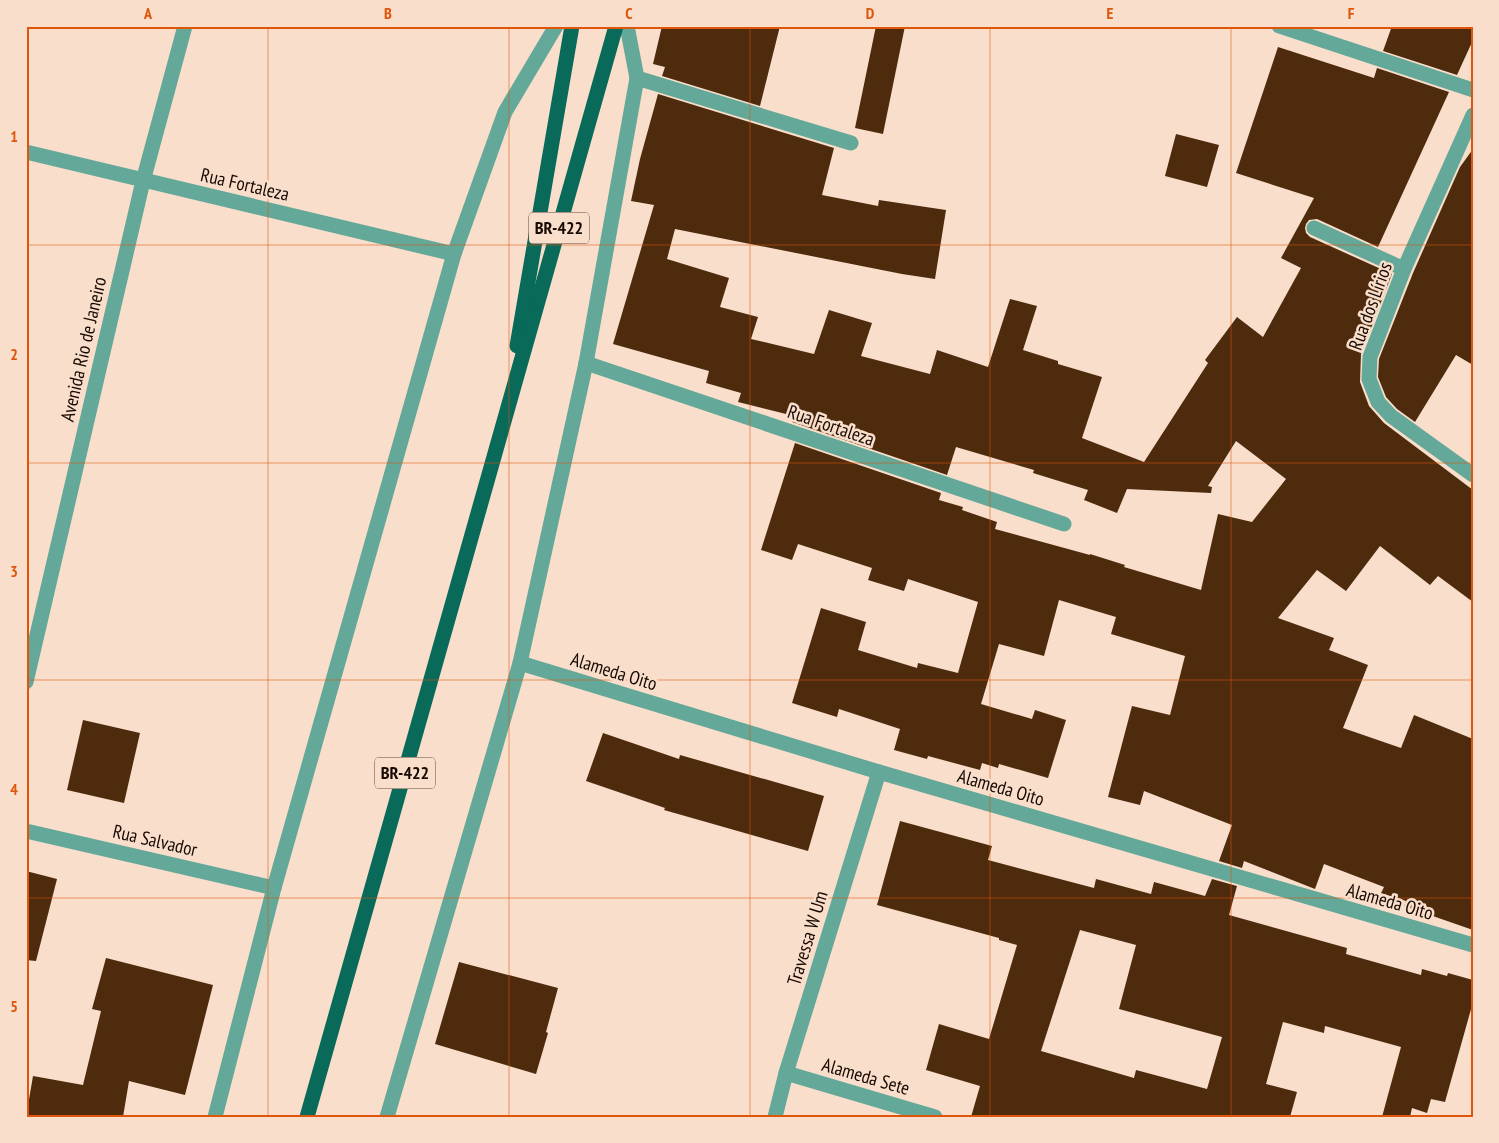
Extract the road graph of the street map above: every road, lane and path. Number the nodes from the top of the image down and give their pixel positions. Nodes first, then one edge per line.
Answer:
1 (185, 26) edge
2 (556, 26) edge
3 (572, 26) edge
4 (616, 26) edge
5 (627, 26) edge
6 (1279, 26) edge
7 (637, 78) junction
8 (1473, 90) edge
9 (1473, 115) edge
10 (851, 143) dead end
11 (26, 152) edge
12 (143, 181) junction
13 (1314, 228) dead end
14 (454, 254) junction
15 (1404, 269) junction
16 (586, 363) junction
17 (502, 429) junction
18 (1473, 475) edge
19 (1064, 524) dead end
20 (520, 663) junction
21 (26, 682) edge
22 (879, 772) junction
23 (26, 831) edge
24 (274, 888) junction
25 (1473, 946) edge
26 (786, 1073) junction
27 (216, 1117) edge
28 (307, 1117) edge
29 (387, 1117) edge
30 (775, 1117) edge
31 (935, 1117) edge

1 - 12 street, Avenida Rio de Janeiro
2 - 14 street
3 - 17 main road, BR-422
4 - 17 main road, BR-422
5 - 7 street
6 - 8 street
7 - 10 street
7 - 16 street
9 - 15 street, Rua dos Lírios
11 - 12 street, Rua Fortaleza
12 - 14 street, Rua Fortaleza
12 - 21 street, Avenida Rio de Janeiro
13 - 15 street
14 - 24 street
15 - 18 street, Rua dos Lírios
16 - 19 street, Rua Fortaleza
16 - 20 street
17 - 28 main road, BR-422
20 - 22 street, Alameda Oito
20 - 29 street
22 - 25 street, Alameda Oito
22 - 26 street, Travessa W Um
23 - 24 street, Rua Salvador
24 - 27 street
26 - 30 street, Travessa W Um
26 - 31 street, Alameda Sete

